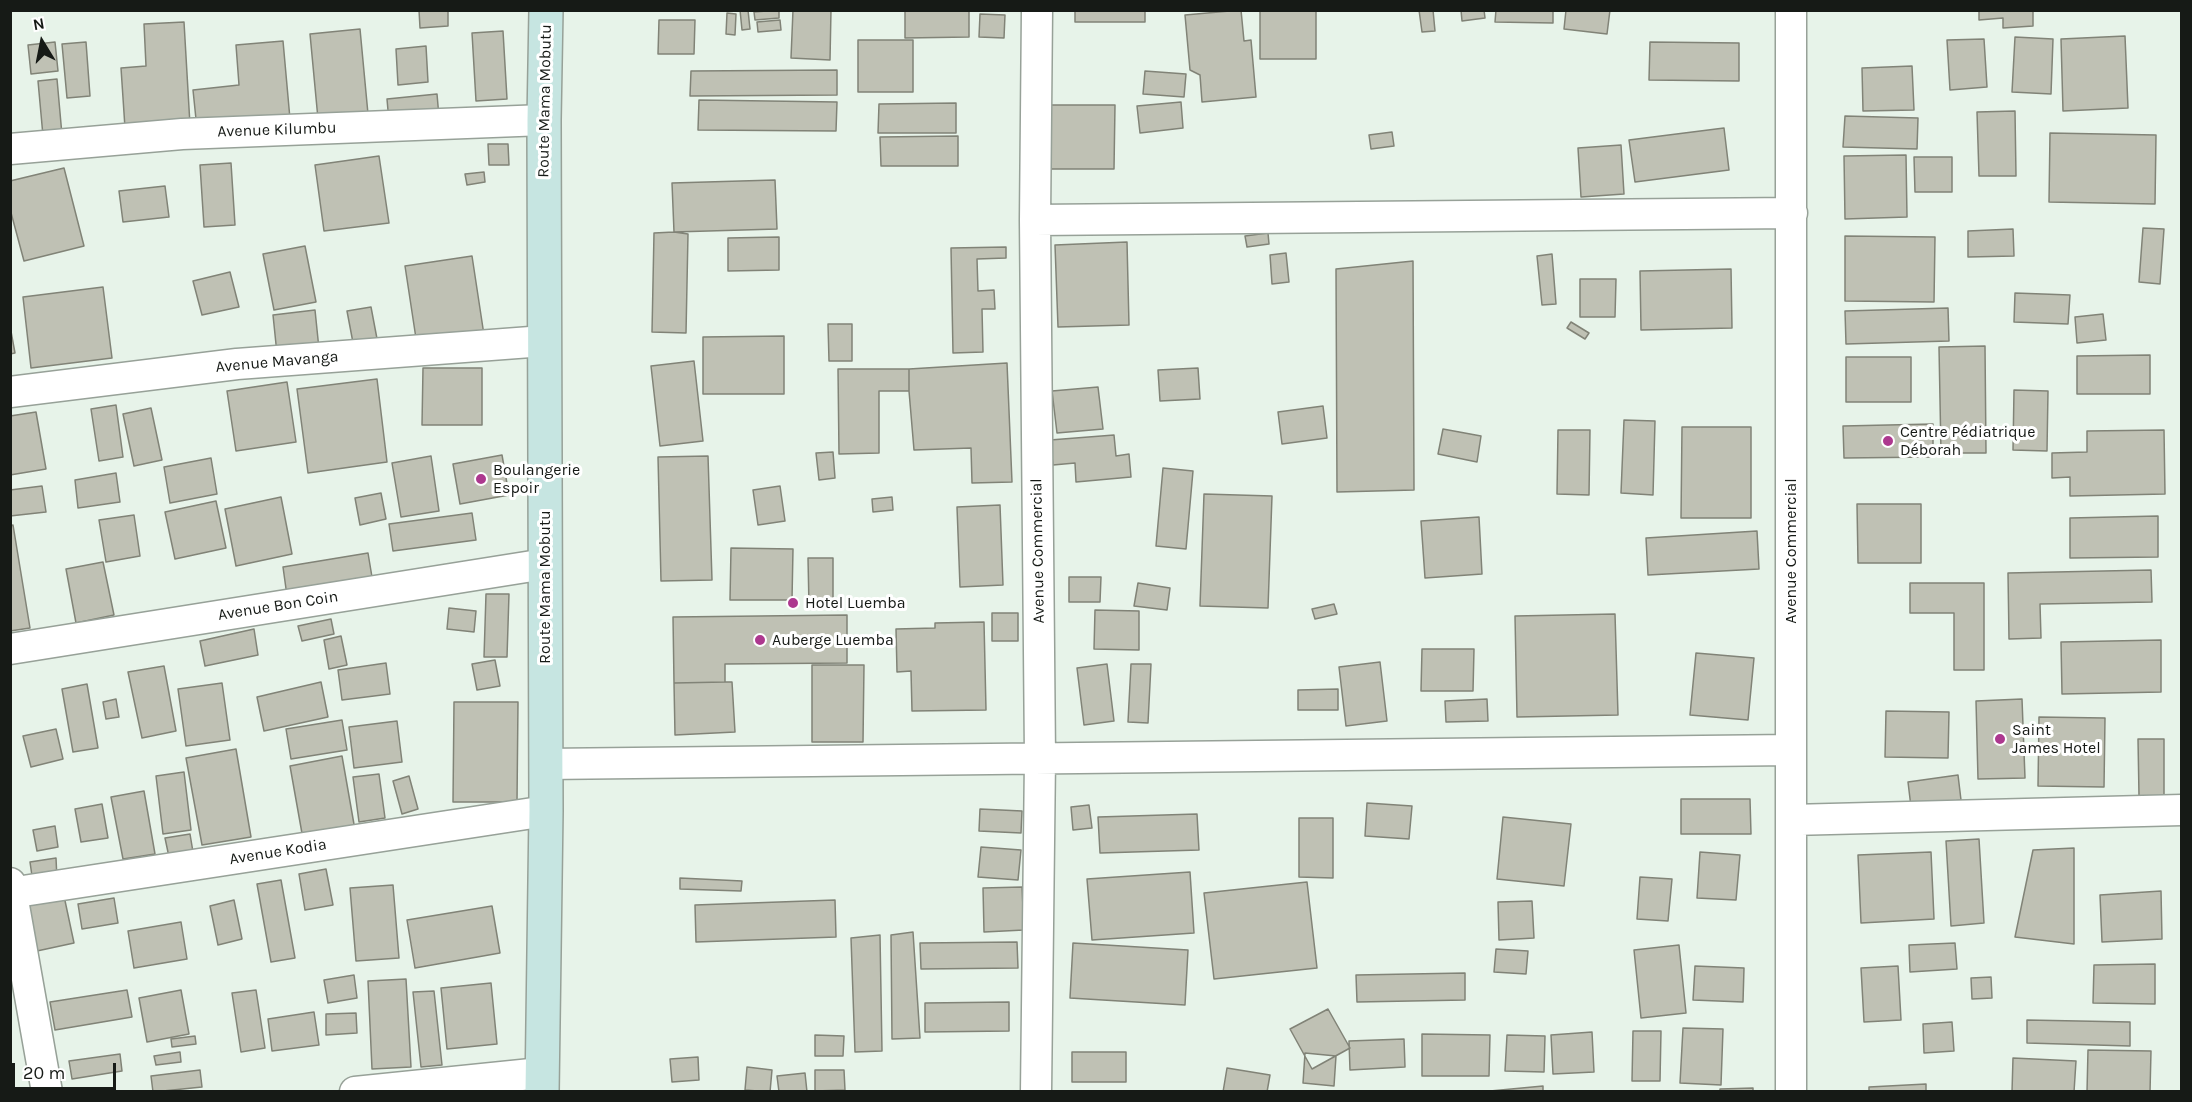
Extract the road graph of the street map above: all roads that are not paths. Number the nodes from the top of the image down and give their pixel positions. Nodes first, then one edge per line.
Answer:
1 (546, 10) edge
2 (1037, 10) edge
3 (1791, 10) edge
4 (544, 120) junction
5 (10, 149) edge
6 (1792, 213) junction
7 (1035, 220) junction
8 (544, 341) junction
9 (10, 392) edge
10 (545, 564) junction
11 (10, 649) edge
12 (1791, 750) junction
13 (1040, 758) junction
14 (545, 764) junction
15 (2181, 810) edge
16 (546, 811) junction
17 (1791, 820) junction
18 (11, 889) edge
19 (542, 1082) edge
20 (47, 1092) edge
21 (355, 1092) edge
22 (1036, 1092) edge
23 (1791, 1092) edge

1 - 4 street, Route Mama Mobutu
2 - 7 street, Avenue Commercial
3 - 6 street, Avenue Commercial
4 - 5 street, Avenue Kilumbu
4 - 8 street, Route Mama Mobutu
6 - 7 street
6 - 12 street, Avenue Commercial
7 - 13 street, Avenue Commercial
8 - 9 street, Avenue Mavanga
8 - 10 street, Route Mama Mobutu
10 - 11 street, Avenue Bon Coin
10 - 14 street, Route Mama Mobutu
12 - 13 street
12 - 17 street, Avenue Commercial
13 - 14 street
13 - 22 street, Avenue Commercial
14 - 16 street, Route Mama Mobutu
15 - 17 street
16 - 18 street, Avenue Kodia
16 - 19 street, Route Mama Mobutu
17 - 23 street, Avenue Commercial
18 - 20 street
19 - 21 street

